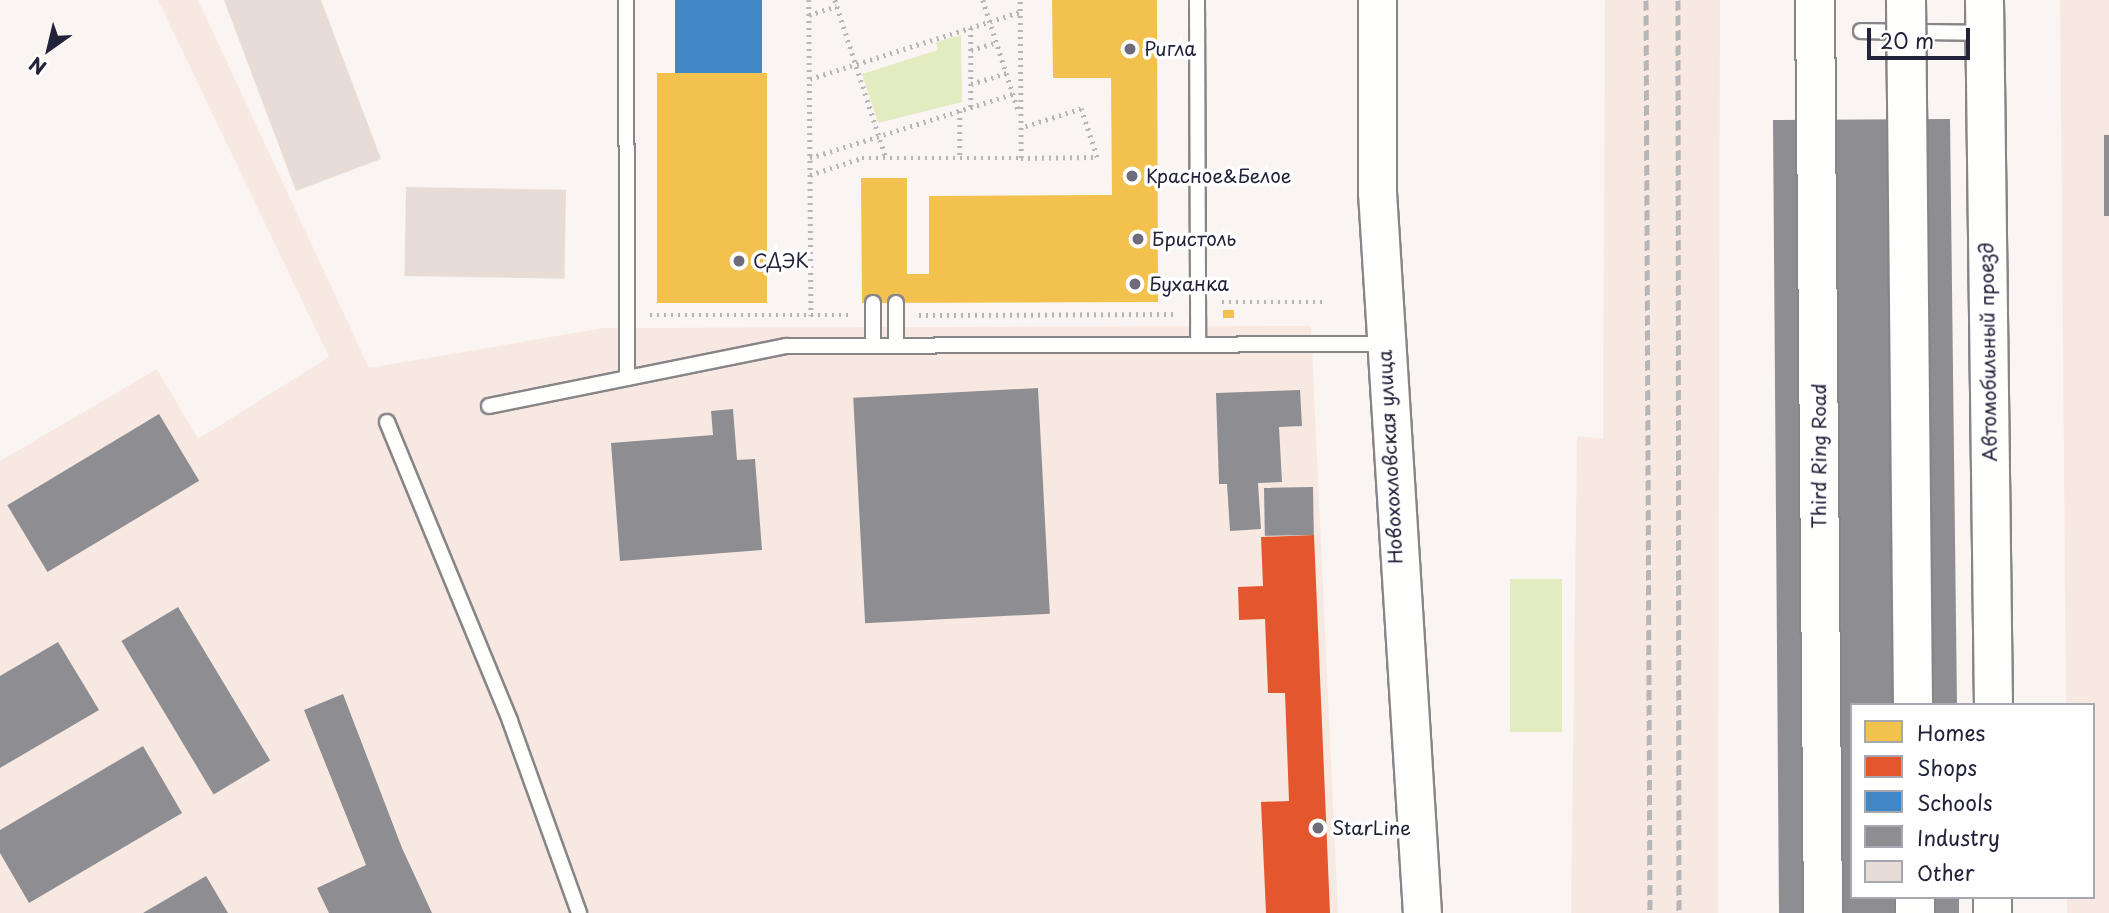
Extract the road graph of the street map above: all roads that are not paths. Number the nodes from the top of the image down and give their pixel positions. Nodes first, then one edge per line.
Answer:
1 (626, 0) edge
2 (1197, 0) edge
3 (1377, 0) edge
4 (1815, 0) edge
5 (1906, 0) edge
6 (1984, 17) edge
7 (1861, 31) dead end
8 (873, 303) dead end
9 (896, 303) dead end
10 (1198, 344) junction
11 (1384, 344) junction
12 (873, 345) junction
13 (896, 345) junction
14 (628, 378) junction
15 (489, 406) dead end
16 (387, 422) dead end
17 (1913, 703) edge
18 (1993, 703) edge
19 (579, 913) edge
20 (1422, 913) edge
21 (1823, 913) edge

1 - 14 lane
2 - 10 lane
3 - 11 street, Новохохловская улица
4 - 21 main road, Third Ring Road
5 - 17 main road, bridge
6 - 7 lane
6 - 18 street, Автомобильный проезд
8 - 12 lane
9 - 13 lane
10 - 11 lane
10 - 13 lane
11 - 20 street, Новохохловская улица
12 - 13 lane
12 - 14 lane
14 - 15 lane
16 - 19 lane

